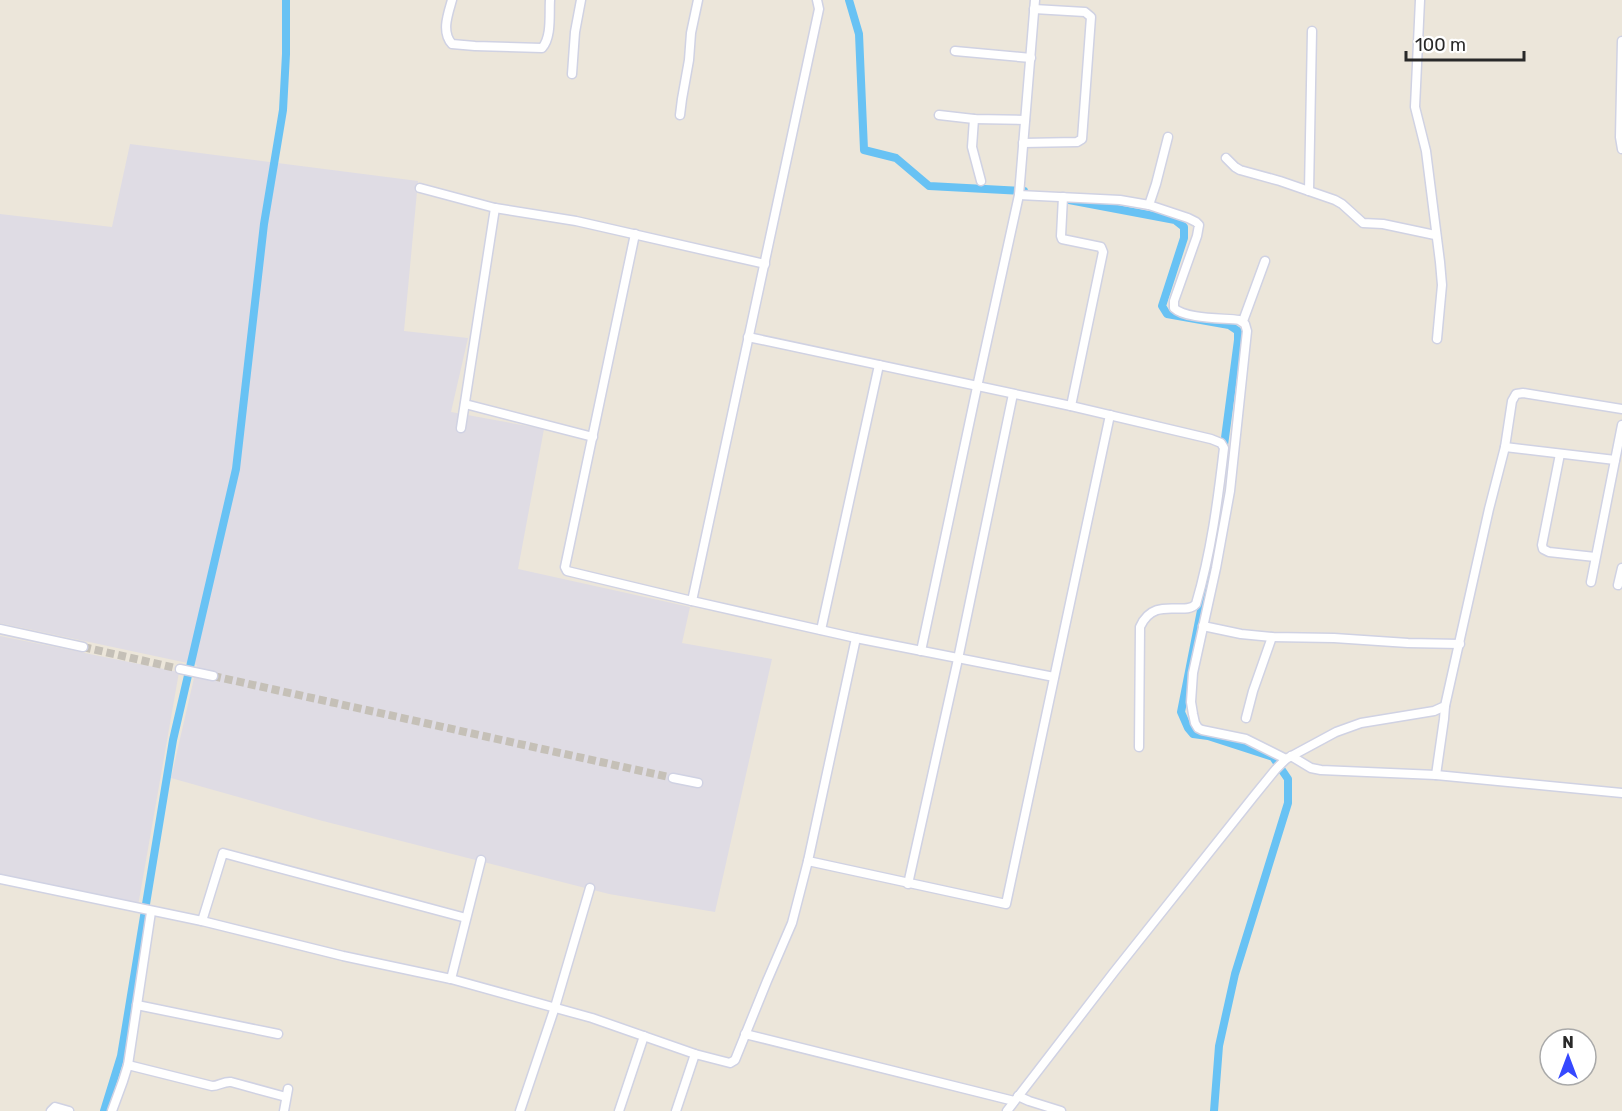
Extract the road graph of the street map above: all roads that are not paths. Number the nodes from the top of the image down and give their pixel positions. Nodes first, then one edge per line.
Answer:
1 (452, 0) edge
2 (550, 0) edge
3 (581, 0) edge
4 (698, 0) edge
5 (817, 0) edge
6 (1420, 0) edge
7 (1035, 5) edge
8 (1312, 31) dead end
9 (1622, 41) edge
10 (955, 51) dead end
11 (1030, 58) junction
12 (1622, 63) edge
13 (572, 74) dead end
14 (680, 115) dead end
15 (939, 115) dead end
16 (974, 119) junction
17 (1025, 120) junction
18 (1168, 137) dead end
19 (1621, 137) edge
20 (1023, 143) junction
21 (1622, 149) edge
22 (1226, 158) dead end
23 (981, 181) dead end
24 (420, 188) dead end
25 (1309, 190) junction
26 (1020, 192) junction
27 (1063, 197) junction
28 (1149, 205) junction
29 (495, 208) junction
30 (636, 234) junction
31 (1436, 236) junction
32 (1265, 261) dead end
33 (765, 264) junction
34 (1243, 321) junction
35 (748, 337) junction
36 (1437, 339) dead end
37 (879, 365) junction
38 (977, 387) junction
39 (1013, 394) junction
40 (465, 404) junction
41 (1071, 406) junction
42 (1622, 409) edge
43 (1110, 416) junction
44 (1622, 425) edge
45 (461, 428) dead end
46 (593, 437) junction
47 (1505, 447) junction
48 (1560, 454) junction
49 (1615, 460) junction
50 (1595, 557) junction
51 (1622, 568) edge
52 (1591, 582) dead end
53 (1618, 585) dead end
54 (692, 601) junction
55 (1203, 626) junction
56 (0, 629) edge
57 (821, 630) junction
58 (1272, 637) junction
59 (856, 638) junction
60 (1460, 644) junction
61 (83, 647) tunnel mouth
62 (921, 651) junction
63 (958, 659) junction
64 (183, 669) tunnel mouth
65 (213, 676) tunnel mouth
66 (1053, 678) junction
67 (1445, 706) junction
68 (1246, 718) dead end
69 (1138, 747) dead end
70 (1287, 759) junction
71 (1436, 775) junction
72 (673, 778) tunnel mouth
73 (698, 783) dead end
74 (1622, 793) edge
75 (481, 860) dead end
76 (808, 861) junction
77 (0, 879) edge
78 (908, 884) junction
79 (590, 888) dead end
80 (147, 910) junction
81 (465, 918) junction
82 (202, 921) junction
83 (451, 979) junction
84 (137, 1005) junction
85 (555, 1007) junction
86 (278, 1034) dead end
87 (746, 1034) junction
88 (644, 1036) junction
89 (695, 1054) junction
90 (128, 1065) junction
91 (1016, 1098) junction
92 (51, 1111) edge
93 (69, 1111) edge
94 (112, 1111) edge
95 (284, 1111) edge
96 (520, 1111) edge
97 (619, 1111) edge
98 (676, 1111) edge
99 (1007, 1111) edge
100 (1061, 1111) edge

1 - 2 street
3 - 13 street
4 - 14 street
5 - 33 street
6 - 31 street
7 - 11 street
7 - 20 street
8 - 25 street
9 - 12 street
10 - 11 street
11 - 17 street
12 - 19 street
15 - 16 street
16 - 17 street
16 - 23 street
17 - 20 street
18 - 28 street
19 - 21 street
20 - 26 street
22 - 25 street
24 - 29 street
25 - 31 street
26 - 27 street
26 - 38 street
27 - 28 street
27 - 41 street
28 - 34 street
29 - 30 street
29 - 40 street
30 - 33 street
30 - 46 street
31 - 36 street
32 - 34 street
33 - 35 street
34 - 55 street
35 - 37 street
35 - 54 street
37 - 38 street
37 - 57 street
38 - 39 street
38 - 62 street
39 - 41 street
39 - 63 street
40 - 45 street
40 - 46 street
41 - 43 street
42 - 47 street
43 - 66 street
43 - 69 street
44 - 49 street
46 - 54 street
47 - 48 street
47 - 60 street
48 - 49 street
48 - 50 street
49 - 50 street
50 - 52 street
51 - 53 street
54 - 57 street
55 - 58 street
55 - 70 street
56 - 61 street
57 - 59 street
58 - 60 street
58 - 68 street
59 - 62 street
59 - 76 street
60 - 67 street
62 - 63 street
63 - 66 street
63 - 78 street
64 - 65 street
66 - 78 street
67 - 70 street
67 - 71 street
70 - 71 street
70 - 91 street
71 - 74 street
72 - 73 street
75 - 81 street
76 - 78 street
76 - 87 street
77 - 80 street
79 - 85 street
80 - 82 street
80 - 84 street
81 - 82 street
81 - 83 street
82 - 83 street
83 - 85 street
84 - 86 street
84 - 90 street
85 - 88 street
85 - 96 street
87 - 89 street
87 - 91 street
88 - 89 street
88 - 97 street
89 - 98 street
90 - 94 street
90 - 95 street
91 - 99 street
91 - 100 street
92 - 93 street

